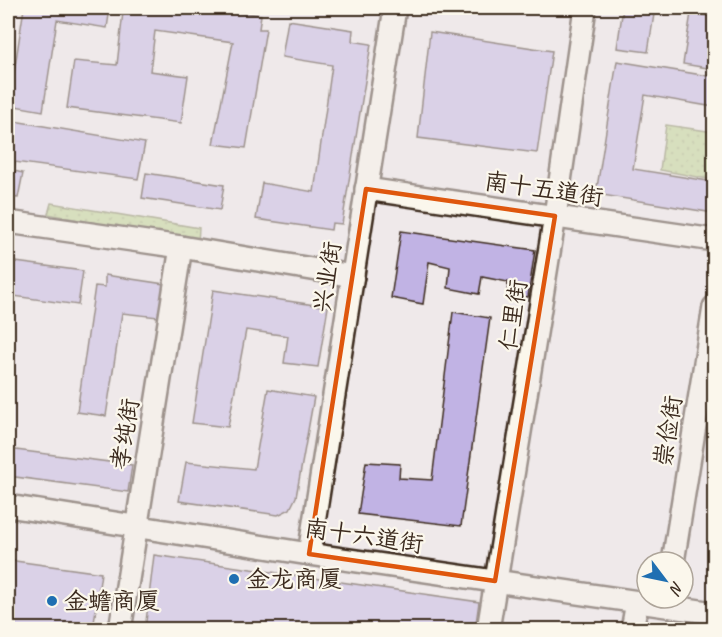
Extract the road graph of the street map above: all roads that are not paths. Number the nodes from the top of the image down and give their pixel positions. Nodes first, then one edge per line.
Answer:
1 (395, 8) edge
2 (585, 8) edge
3 (366, 189) junction
4 (555, 216) junction
5 (8, 222) edge
6 (714, 240) edge
7 (181, 247) junction
8 (353, 276) junction
9 (714, 307) edge
10 (8, 506) edge
11 (136, 527) junction
12 (675, 550) edge
13 (309, 554) junction
14 (495, 581) junction
15 (635, 603) edge
16 (695, 609) edge
17 (636, 610) edge
18 (714, 613) edge
19 (120, 630) edge
20 (488, 630) edge
21 (632, 630) edge

1 - 3 street, 兴业街
2 - 4 street, 仁里街
3 - 4 street, 南十五道街
3 - 8 street, 兴业街
4 - 6 street, 南十五道街
4 - 14 street, 仁里街
5 - 7 street
7 - 8 street
7 - 11 street, 孝纯街
8 - 13 street, 兴业街
9 - 12 street, 崇俭街
10 - 11 street, 南十六道街
11 - 13 street, 南十六道街
11 - 19 street, 孝纯街
13 - 14 street, 南十六道街
14 - 15 street, 南十六道街
14 - 20 street, 仁里街
16 - 18 street, 南十六道街
17 - 21 street

